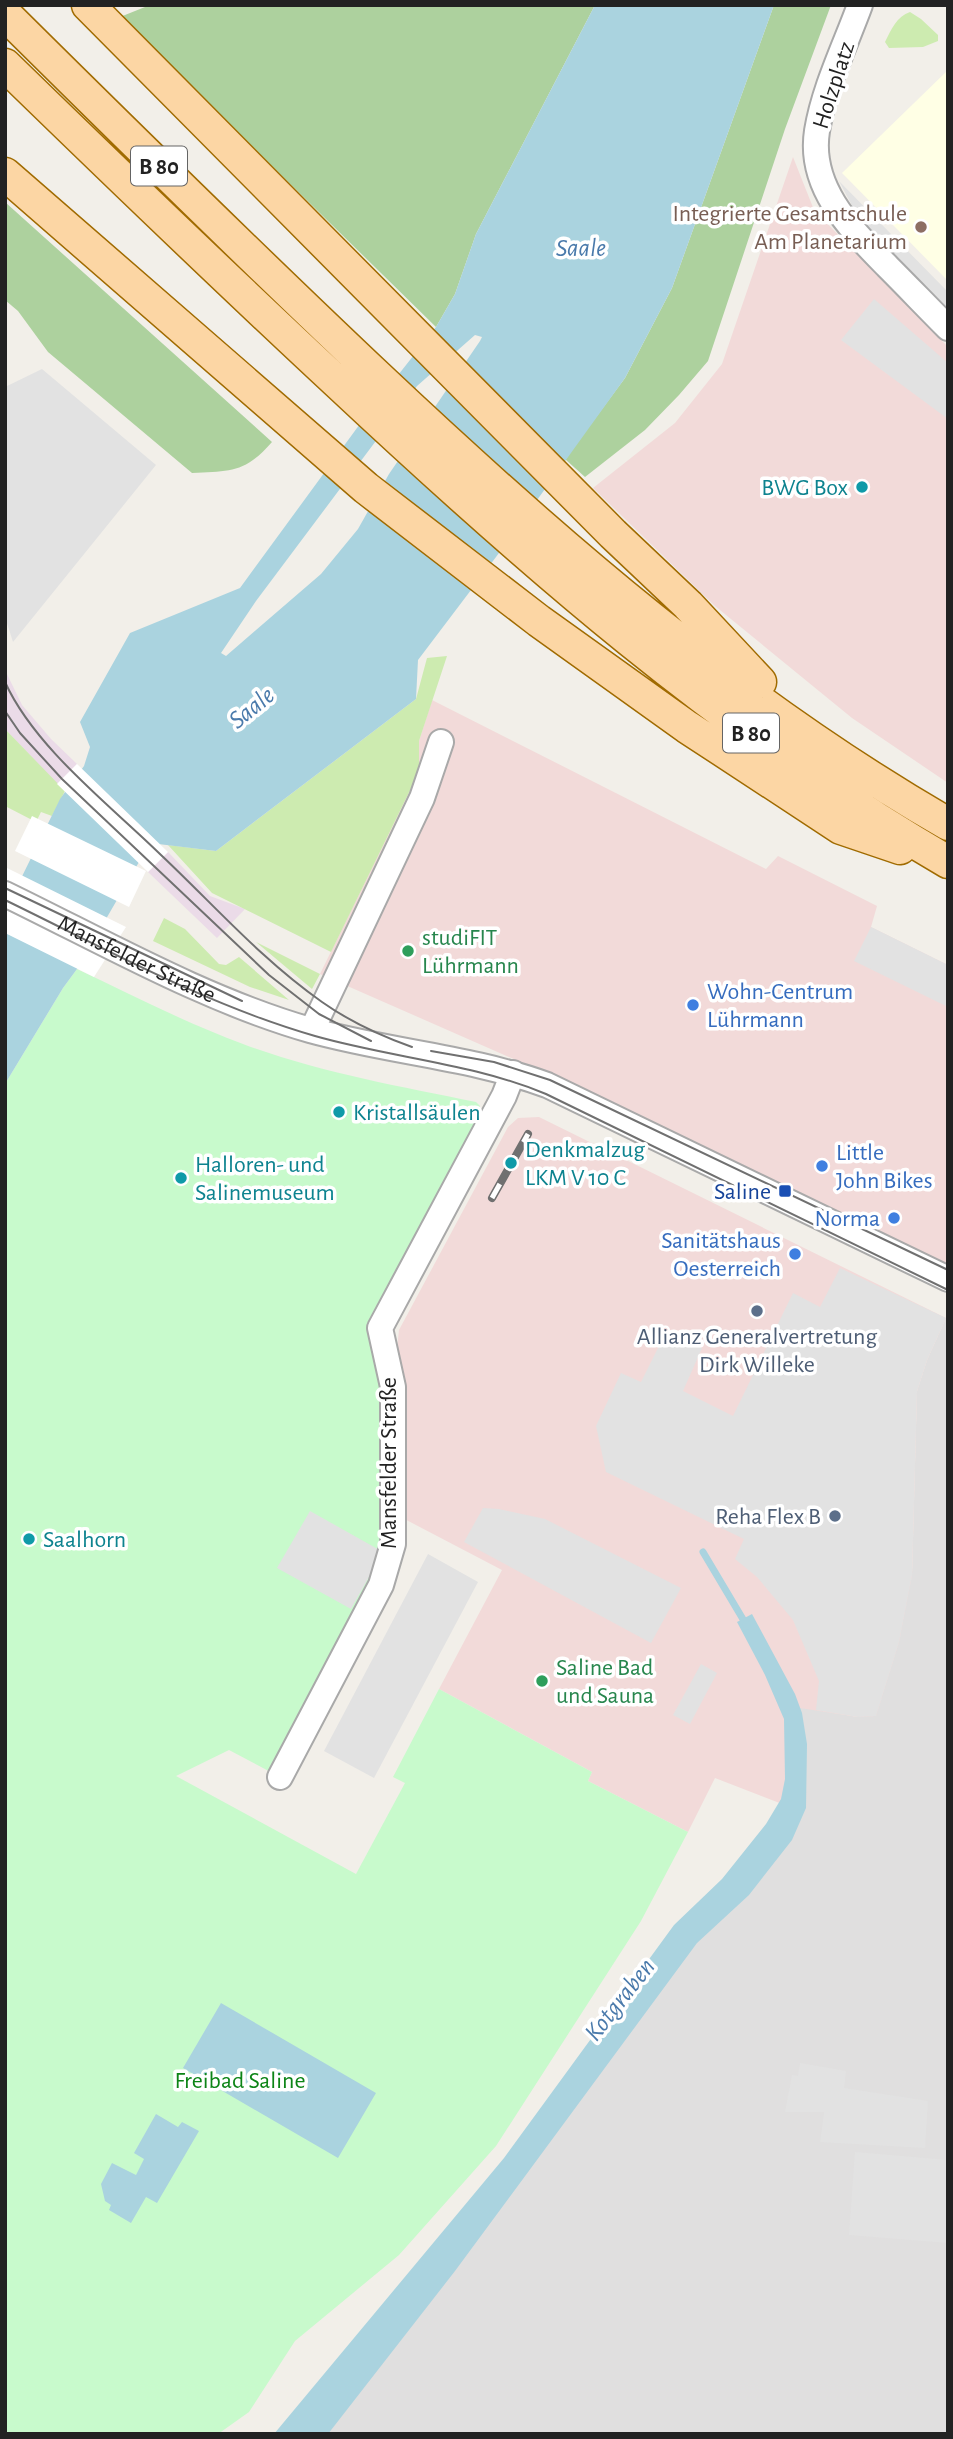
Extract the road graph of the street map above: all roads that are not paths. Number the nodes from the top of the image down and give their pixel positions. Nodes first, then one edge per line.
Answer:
1 (88, 5) edge
2 (860, 5) edge
3 (5, 14) edge
4 (5, 65) edge
5 (5, 174) edge
6 (948, 328) edge
7 (809, 734) junction
8 (441, 742) dead end
9 (948, 824) edge
10 (948, 864) edge
11 (5, 894) edge
12 (312, 1030) junction
13 (513, 1073) junction
14 (948, 1279) edge
15 (280, 1777) dead end

1 - 7 main road
2 - 6 street, Holzplatz
3 - 7 main road, B 80
4 - 10 main road, B 80
5 - 10 main road
7 - 9 main road, B 80
8 - 12 street
11 - 12 street, Mansfelder Straße
12 - 13 street, Mansfelder Straße
13 - 14 street, Mansfelder Straße
13 - 15 street, Mansfelder Straße

